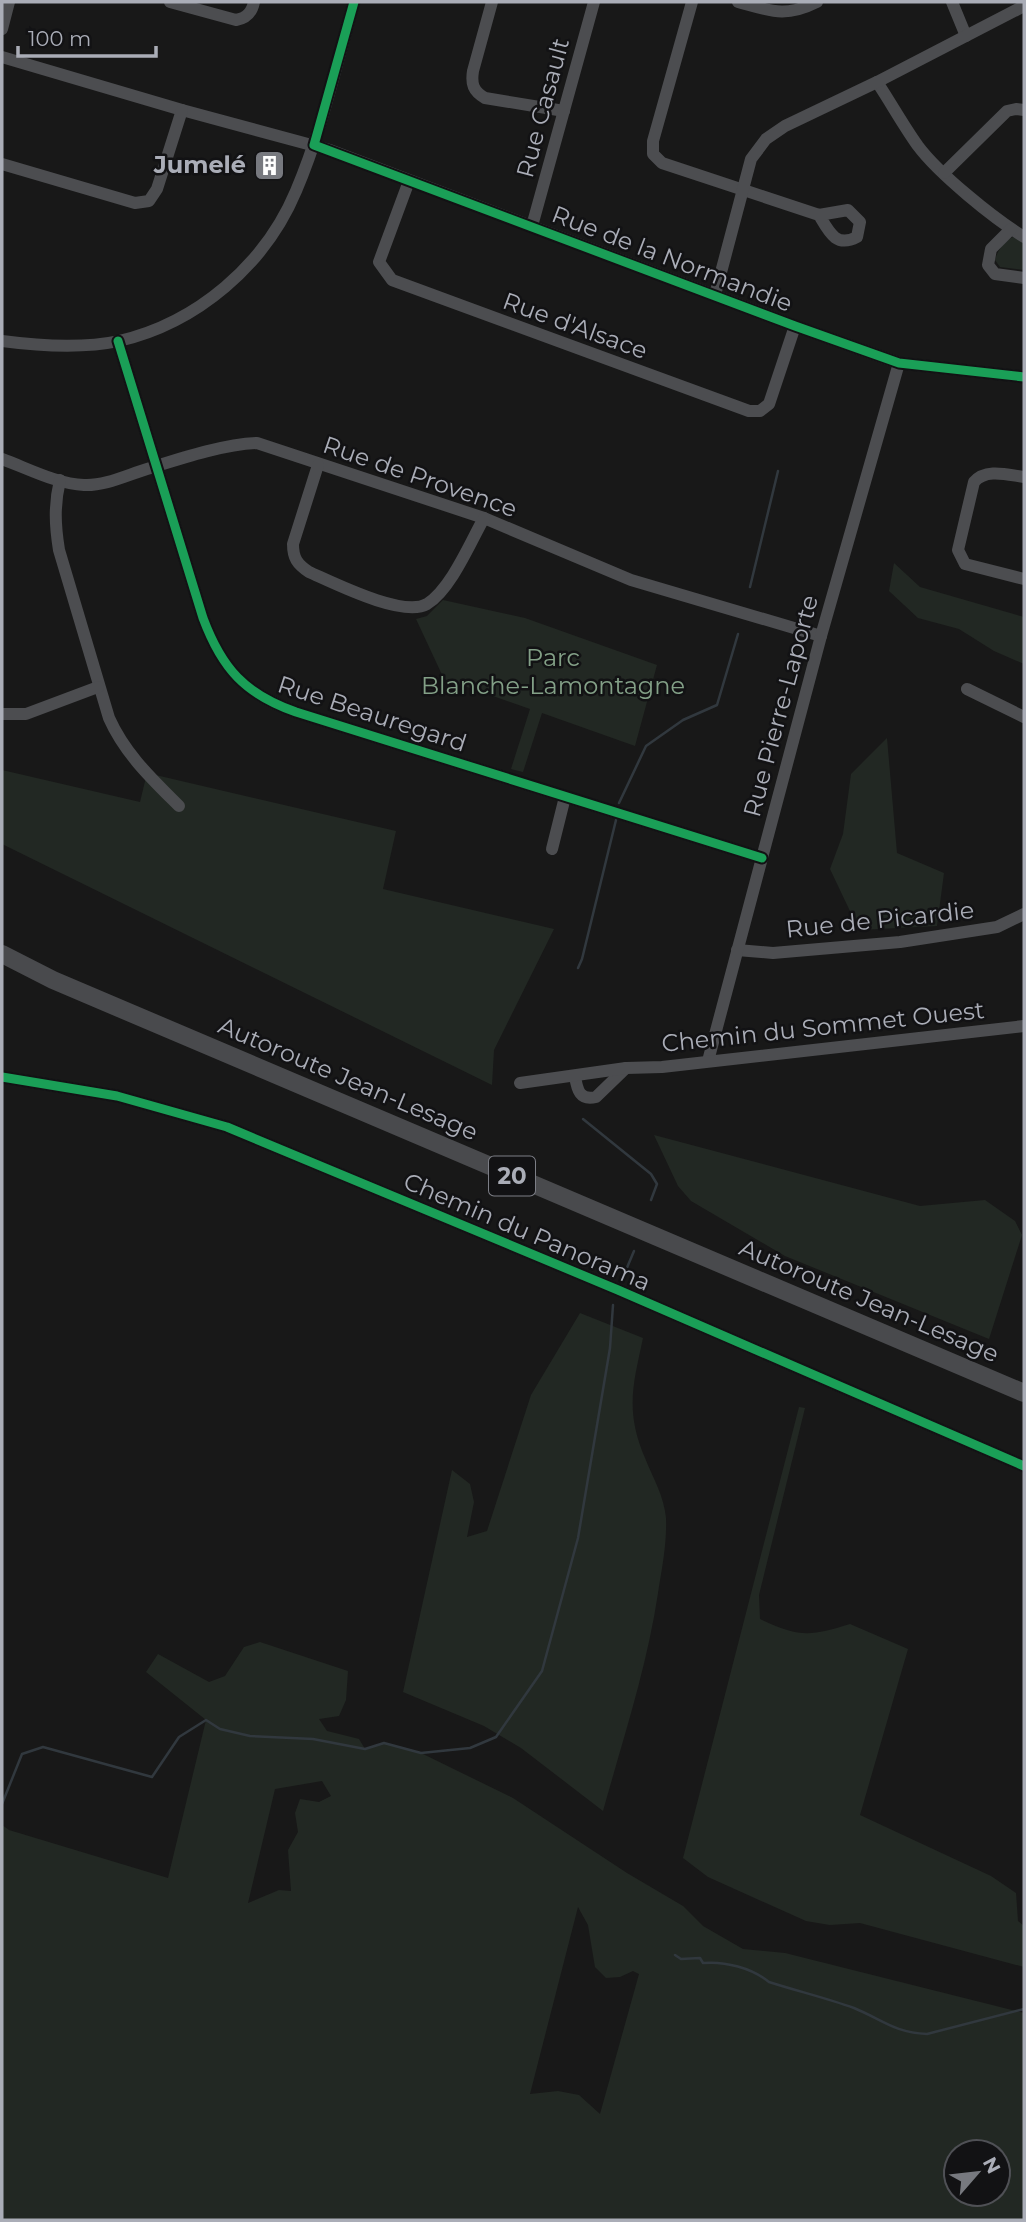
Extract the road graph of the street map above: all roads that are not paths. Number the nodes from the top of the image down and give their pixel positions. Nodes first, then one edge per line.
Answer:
1 (9, 2) edge
2 (170, 2) edge
3 (254, 2) edge
4 (354, 2) edge
5 (492, 2) edge
6 (594, 2) edge
7 (692, 2) edge
8 (738, 2) edge
9 (817, 2) edge
10 (951, 2) edge
11 (1024, 6) edge
12 (2, 29) edge
13 (966, 36) junction
14 (2, 57) edge
15 (877, 82) junction
16 (182, 110) junction
17 (1024, 110) edge
18 (564, 111) junction
19 (314, 145) junction
20 (2, 164) edge
21 (944, 173) junction
22 (409, 181) junction
23 (743, 189) junction
24 (819, 215) dead end
25 (532, 226) junction
26 (1011, 229) junction
27 (1024, 237) edge
28 (1024, 278) edge
29 (715, 295) junction
30 (794, 326) junction
31 (2, 341) edge
32 (118, 341) junction
33 (898, 362) junction
34 (1024, 377) edge
35 (2, 459) edge
36 (318, 465) junction
37 (158, 466) junction
38 (1024, 477) edge
39 (60, 480) junction
40 (484, 519) junction
41 (1024, 579) edge
42 (821, 636) junction
43 (98, 687) junction
44 (967, 689) dead end
45 (2, 714) edge
46 (1024, 717) edge
47 (565, 797) junction
48 (179, 806) dead end
49 (552, 849) dead end
50 (762, 858) junction
51 (1024, 914) edge
52 (737, 950) junction
53 (2, 954) edge
54 (1024, 1026) edge
55 (708, 1061) junction
56 (626, 1068) junction
57 (575, 1076) junction
58 (2, 1077) edge
59 (520, 1083) dead end
60 (1024, 1393) edge
61 (1024, 1465) edge

1 - 12 street
2 - 3 street
4 - 19 street
5 - 18 street
6 - 18 street, Rue Casault
7 - 23 street
8 - 9 street
10 - 13 street
11 - 13 street
13 - 15 street
14 - 16 street, Rue de la Normandie
15 - 21 street
15 - 23 street
16 - 19 street, Rue de la Normandie
16 - 20 street
17 - 21 street
18 - 25 street, Rue Casault
19 - 22 street, Rue de la Normandie
19 - 32 street
21 - 26 street
22 - 25 street, Rue de la Normandie
22 - 30 street, Rue d'Alsace
23 - 24 street
23 - 29 street
25 - 29 street, Rue de la Normandie
26 - 27 street
26 - 28 street
29 - 30 street, Rue de la Normandie
30 - 33 street, Rue de la Normandie
31 - 32 street
32 - 37 street, Rue Beauregard
33 - 34 street, Rue de la Normandie
33 - 42 street, Rue Pierre-Laporte
35 - 39 street, Rue de Provence
36 - 37 street, Rue de Provence
36 - 40 street, Rue de Provence
36 - 40 street
37 - 39 street, Rue de Provence
37 - 47 street, Rue Beauregard
38 - 41 street
39 - 43 street
40 - 42 street, Rue de Provence
42 - 50 street, Rue Pierre-Laporte
43 - 45 street
43 - 48 street
44 - 46 street
47 - 49 street
47 - 50 street, Rue Beauregard
50 - 52 street, Rue Pierre-Laporte
51 - 52 street, Rue de Picardie
52 - 55 street, Rue Pierre-Laporte
53 - 60 highway, Autoroute Jean-Lesage / 20
54 - 55 street, Chemin du Sommet Ouest
55 - 56 street, Chemin du Sommet Ouest
56 - 57 street, Chemin du Sommet Ouest
56 - 57 street
57 - 59 street, Chemin du Sommet Ouest
58 - 61 street, Chemin du Panorama

